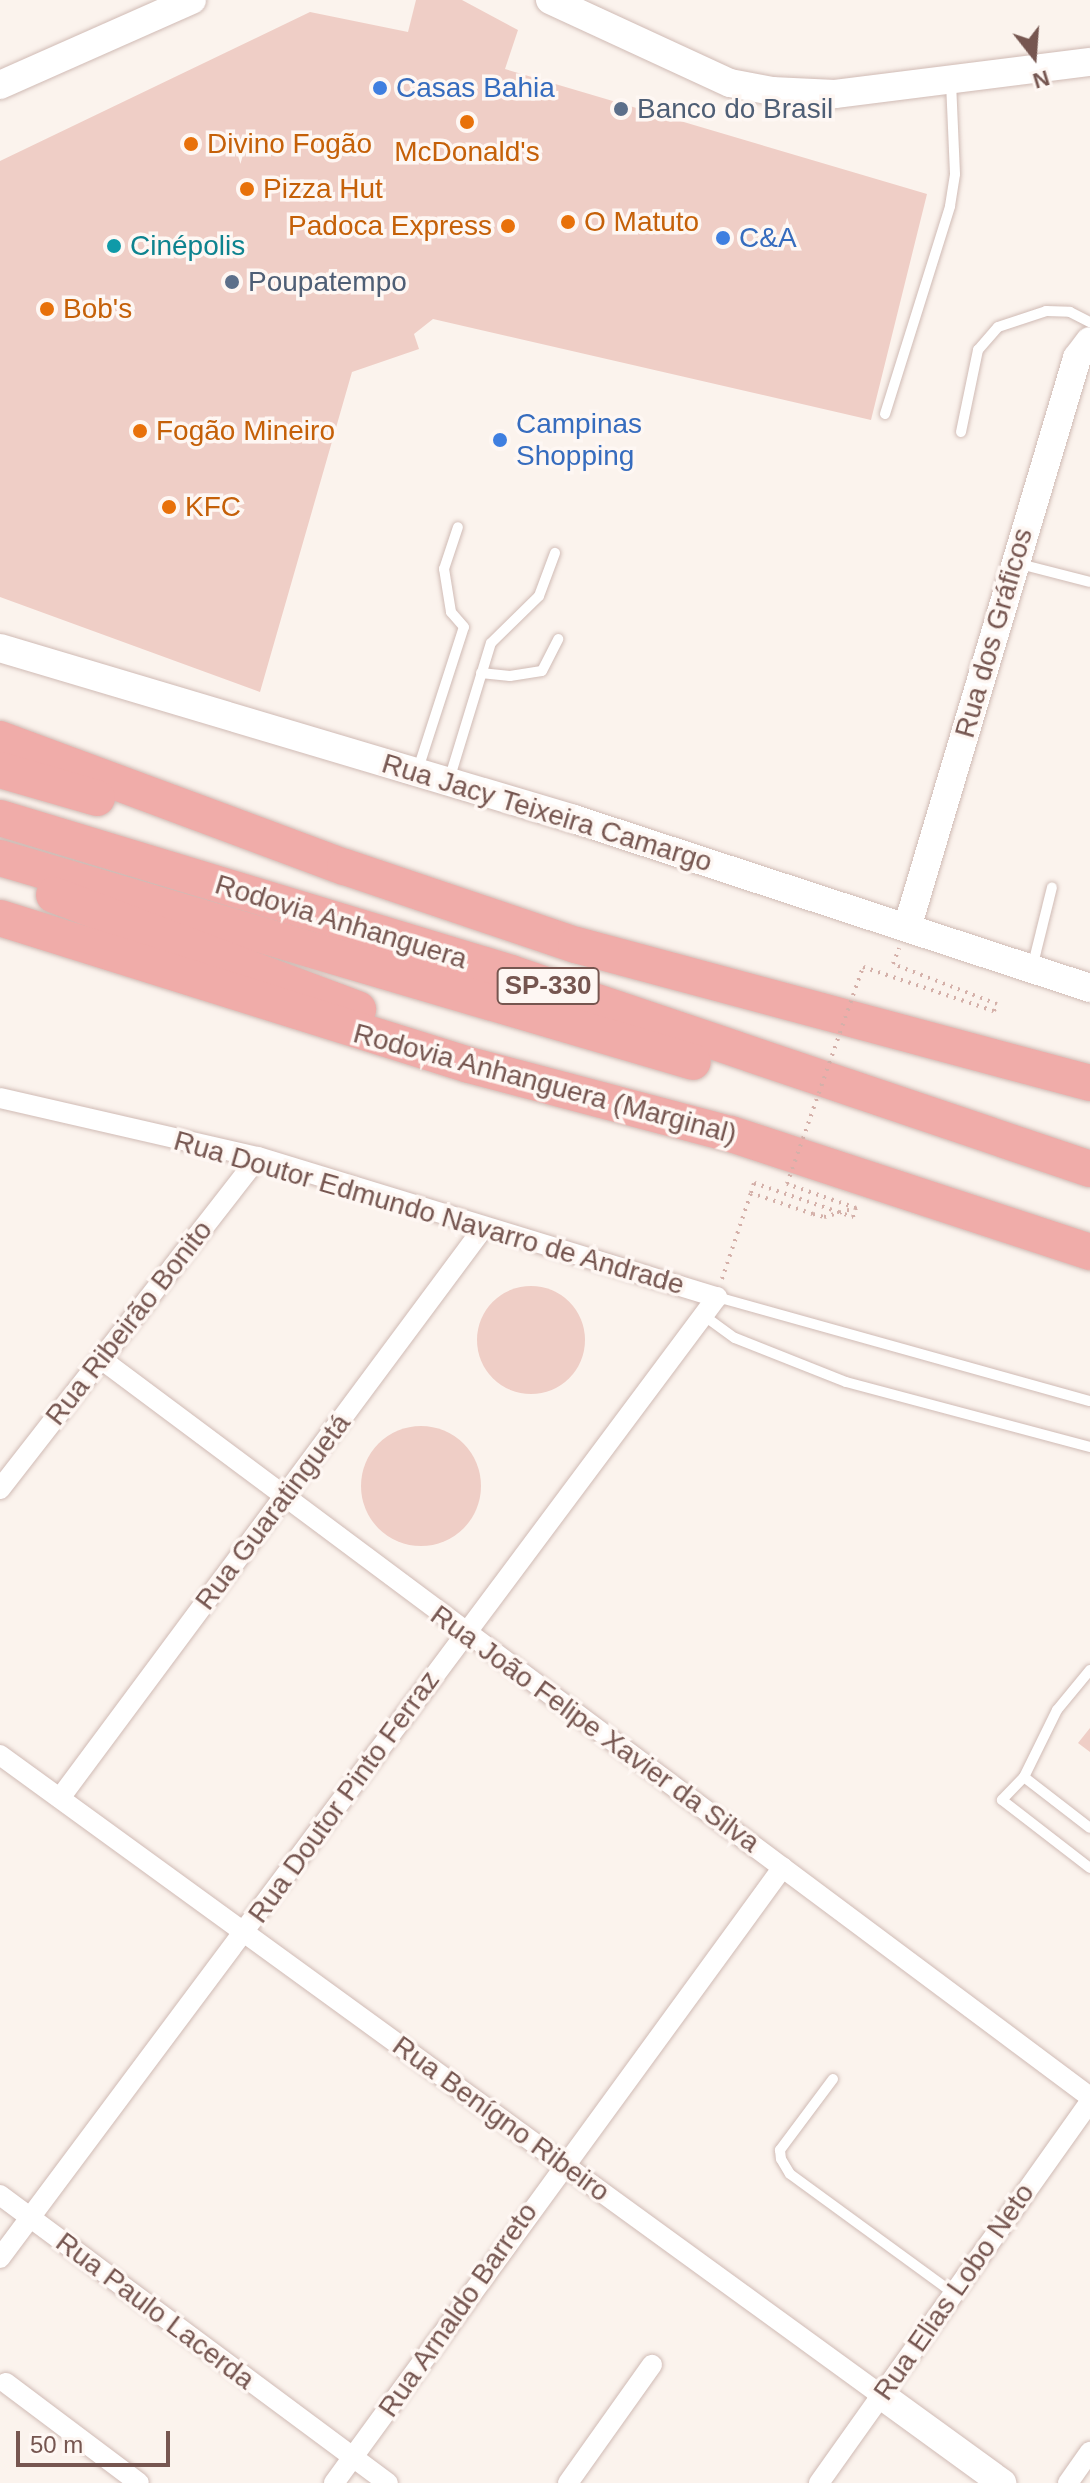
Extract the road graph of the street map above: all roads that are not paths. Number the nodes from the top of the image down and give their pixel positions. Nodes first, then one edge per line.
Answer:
1 (192, 0) edge
2 (550, 0) edge
3 (1090, 62) edge
4 (950, 80) junction
5 (0, 85) edge
6 (1090, 322) edge
7 (1090, 341) edge
8 (885, 414) dead end
9 (961, 432) dead end
10 (458, 527) dead end
11 (555, 553) dead end
12 (1014, 562) junction
13 (1090, 582) edge
14 (558, 639) dead end
15 (0, 648) edge
16 (481, 673) junction
17 (0, 739) edge
18 (0, 770) edge
19 (417, 773) junction
20 (449, 782) junction
21 (0, 818) edge
22 (0, 858) edge
23 (345, 867) junction
24 (0, 874) edge
25 (1052, 887) dead end
26 (0, 918) edge
27 (907, 928) junction
28 (1031, 970) junction
29 (721, 985) junction
30 (1090, 988) edge
31 (1090, 1083) edge
32 (4, 1104) edge
33 (632, 1105) junction
34 (1090, 1107) edge
35 (258, 1157) junction
36 (1090, 1166) edge
37 (1090, 1192) edge
38 (484, 1227) junction
39 (1090, 1252) edge
40 (717, 1297) junction
41 (703, 1315) junction
42 (101, 1359) junction
43 (1090, 1401) edge
44 (1090, 1447) edge
45 (0, 1489) edge
46 (283, 1499) junction
47 (462, 1633) junction
48 (1090, 1670) edge
49 (0, 1755) edge
50 (1024, 1777) junction
51 (60, 1798) junction
52 (1090, 1828) edge
53 (783, 1867) junction
54 (1090, 1868) edge
55 (246, 1932) junction
56 (833, 2079) dead end
57 (1090, 2099) edge
58 (562, 2164) junction
59 (0, 2195) edge
60 (30, 2217) junction
61 (0, 2258) edge
62 (953, 2293) junction
63 (652, 2365) dead end
64 (6, 2383) dead end
65 (881, 2395) junction
66 (1090, 2452) edge
67 (352, 2458) junction
68 (139, 2483) edge
69 (334, 2483) edge
70 (388, 2483) edge
71 (568, 2483) edge
72 (819, 2483) edge
73 (1002, 2483) edge
74 (1068, 2483) edge

1 - 5 street
2 - 4 street
3 - 4 street
4 - 8 lane
6 - 9 lane
7 - 12 street, Rua dos Gráficos
10 - 19 lane
11 - 16 lane
12 - 13 lane
12 - 27 street, Rua dos Gráficos
14 - 16 lane
15 - 19 street, Rua Jacy Teixeira Camargo
16 - 20 lane
17 - 23 highway
18 - 23 highway
19 - 20 street, Rua Jacy Teixeira Camargo
20 - 27 street, Rua Jacy Teixeira Camargo
21 - 36 highway, Rodovia Anhanguera / SP-330
22 - 37 highway, Rodovia Anhanguera / SP-330
23 - 29 highway
24 - 33 highway
25 - 28 lane
26 - 33 highway, Rodovia Anhanguera (Marginal)
27 - 28 street, Rua Jacy Teixeira Camargo
28 - 30 street, Rua Jacy Teixeira Camargo
29 - 31 highway
29 - 34 highway
32 - 35 street, Rua Doutor Edmundo Navarro de Andrade
33 - 39 highway, Rodovia Anhanguera (Marginal)
35 - 38 street, Rua Doutor Edmundo Navarro de Andrade
35 - 42 street, Rua Ribeirão Bonito
38 - 40 street, Rua Doutor Edmundo Navarro de Andrade
38 - 46 street, Rua Guaratinguetá
40 - 41 street, Rua Doutor Pinto Ferraz
40 - 43 lane
41 - 44 lane
41 - 47 street, Rua Doutor Pinto Ferraz
42 - 45 street, Rua Ribeirão Bonito
42 - 46 street, Rua João Felipe Xavier da Silva
46 - 47 street, Rua João Felipe Xavier da Silva
46 - 51 street, Rua Guaratinguetá
47 - 53 street, Rua João Felipe Xavier da Silva
47 - 55 street, Rua Doutor Pinto Ferraz
48 - 50 lane
49 - 51 street, Rua Benígno Ribeiro
50 - 52 lane
50 - 54 lane
51 - 55 street, Rua Benígno Ribeiro
53 - 57 street, Rua João Felipe Xavier da Silva
53 - 58 street, Rua Arnaldo Barreto
55 - 58 street, Rua Benígno Ribeiro
55 - 60 street, Rua Doutor Pinto Ferraz
56 - 62 lane
57 - 62 street, Rua Elias Lobo Neto
58 - 65 street, Rua Benígno Ribeiro
58 - 67 street, Rua Arnaldo Barreto
59 - 60 street, Rua Paulo Lacerda
60 - 61 street, Rua Doutor Pinto Ferraz
60 - 67 street, Rua Paulo Lacerda
62 - 65 street, Rua Elias Lobo Neto
63 - 71 street
64 - 68 street
65 - 72 street, Rua Elias Lobo Neto
65 - 73 street, Rua Benígno Ribeiro
66 - 74 street
67 - 69 street, Rua Arnaldo Barreto
67 - 70 street, Rua Paulo Lacerda

